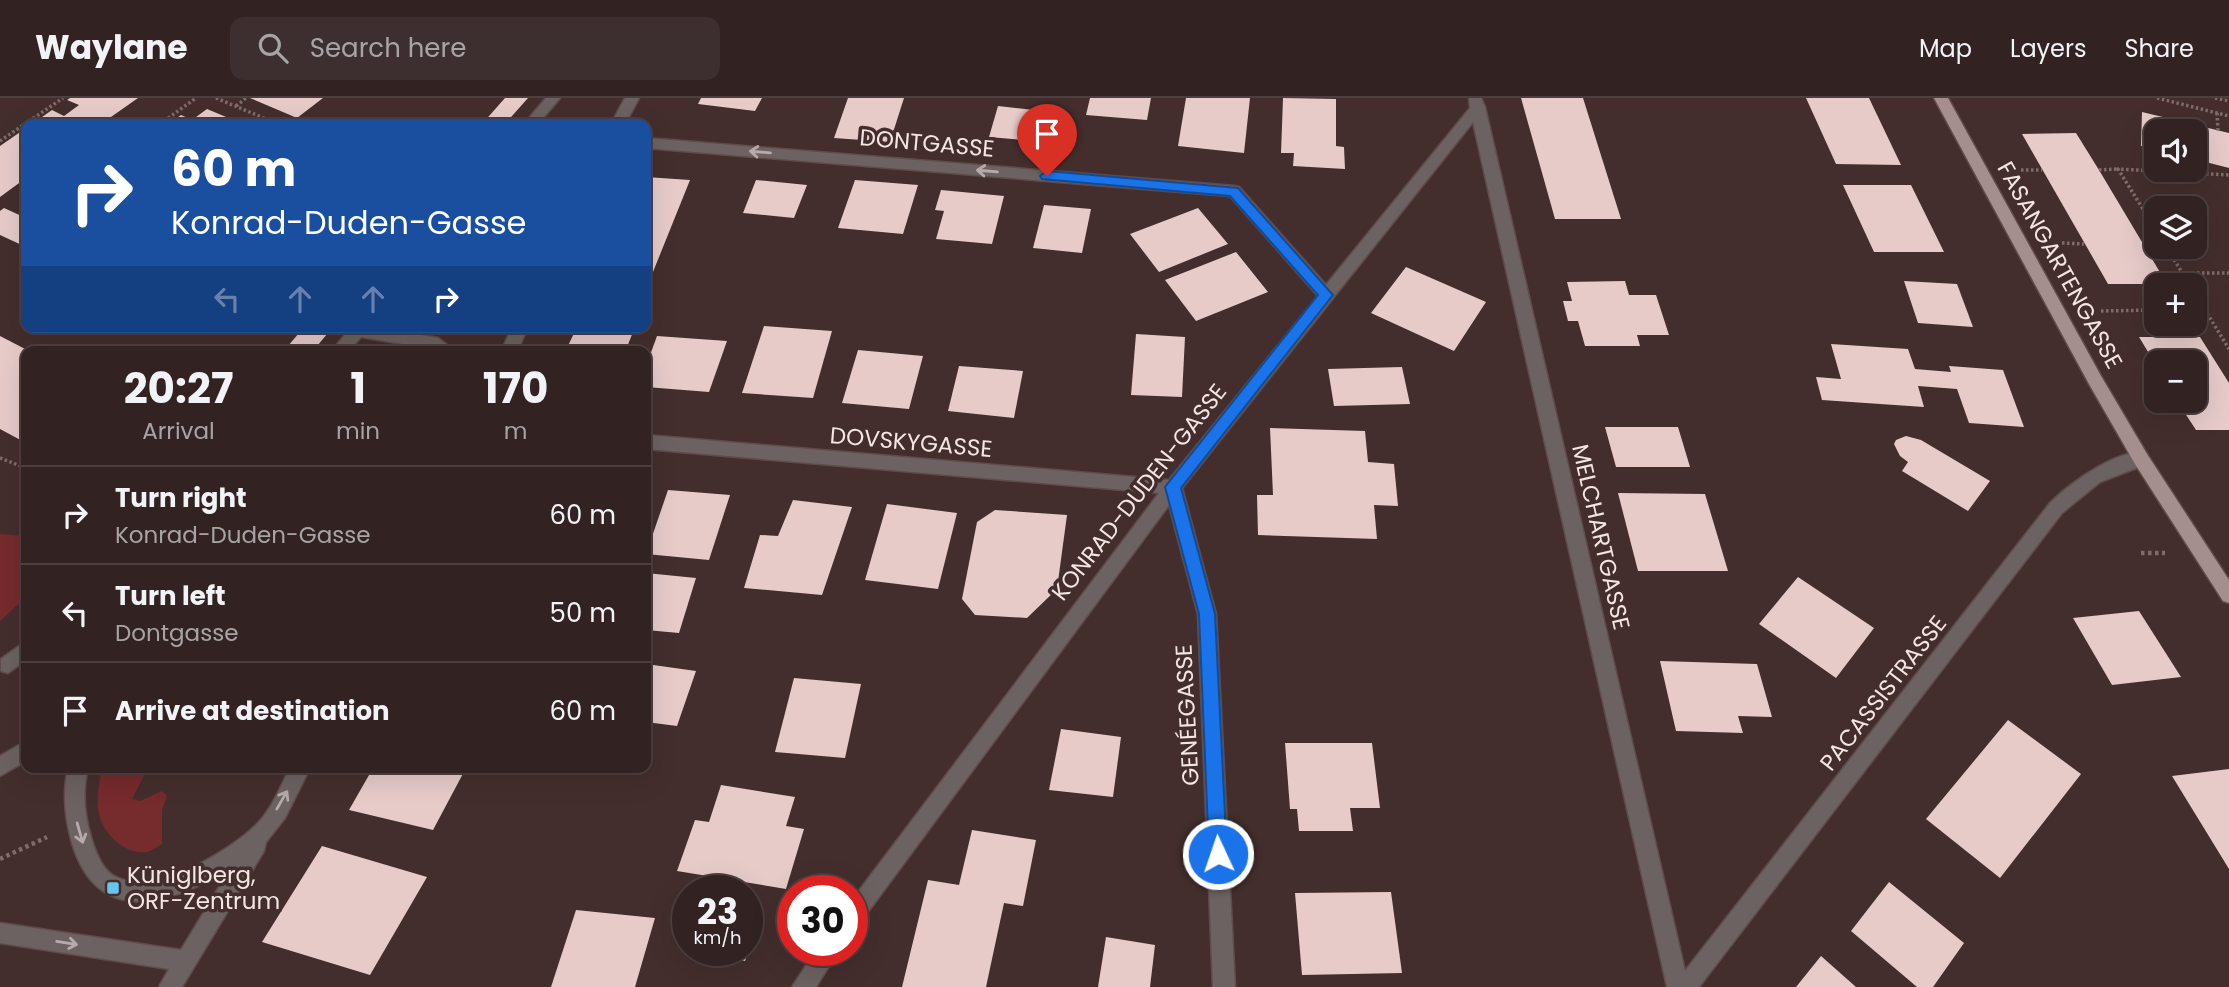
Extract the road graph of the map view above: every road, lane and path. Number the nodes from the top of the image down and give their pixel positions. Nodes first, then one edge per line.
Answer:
1 (63, 98) edge
2 (196, 98) edge
3 (216, 98) edge
4 (247, 98) edge
5 (554, 98) edge
6 (632, 98) edge
7 (1941, 98) edge
8 (2157, 98) edge
9 (2215, 98) edge
10 (1476, 102) edge
11 (2229, 102) edge
12 (235, 106) junction
13 (2217, 113) junction
14 (2229, 116) edge
15 (32, 119) edge
16 (167, 119) edge
17 (266, 119) edge
18 (535, 119) edge
19 (621, 119) edge
20 (21, 127) edge
21 (2218, 131) dead end
22 (0, 141) edge
23 (651, 143) edge
24 (2221, 166) dead end
25 (2118, 169) junction
26 (2021, 170) dead end
27 (2042, 170) dead end
28 (2099, 170) dead end
29 (2221, 173) junction
30 (2229, 175) edge
31 (2144, 211) edge
32 (2063, 243) dead end
33 (2084, 244) dead end
34 (2173, 259) edge
35 (2182, 273) edge
36 (2207, 274) edge
37 (2229, 274) edge
38 (1326, 295) junction
39 (2144, 310) edge
40 (2101, 311) dead end
41 (2207, 311) edge
42 (379, 333) edge
43 (438, 344) dead end
44 (2229, 349) edge
45 (651, 442) edge
46 (0, 458) edge
47 (2141, 459) junction
48 (21, 466) edge
49 (1173, 487) junction
50 (2229, 595) edge
51 (21, 653) edge
52 (8, 665) dead end
53 (21, 753) edge
54 (0, 767) edge
55 (77, 773) edge
56 (297, 773) edge
57 (264, 832) junction
58 (50, 835) dead end
59 (0, 859) edge
60 (868, 894) edge
61 (0, 933) edge
62 (186, 961) junction
63 (818, 966) edge
64 (170, 987) edge
65 (803, 987) edge
66 (1224, 987) edge
67 (1678, 987) edge
68 (1686, 987) edge

1 - 15 path
2 - 16 path
3 - 12 path
4 - 12 path
5 - 18 street
6 - 19 street
7 - 47 main road, FASANGARTENGASSE
8 - 13 path
9 - 11 path
10 - 38 street, KONRAD-DUDEN-GASSE
10 - 67 street, MELCHARTGASSE
12 - 17 path
13 - 14 path
13 - 21 path
20 - 22 path
38 -> 23 street, DONTGASSE
24 - 29 path
25 - 28 path
25 - 29 path
25 - 31 path
26 - 27 path
29 - 30 path
32 - 33 path
34 - 35 path
36 - 37 path
38 - 49 street, KONRAD-DUDEN-GASSE
39 - 40 path
41 - 44 path
42 - 43 street
45 - 49 street, DOVSKYGASSE
46 - 48 path
47 - 50 main road, FASANGARTENGASSE
47 - 68 street, PACASSISTRASSE
49 - 60 street, KONRAD-DUDEN-GASSE
49 - 66 street, GENÉEGASSE
51 - 52 street
53 - 54 street
55 -> 57 street
57 -> 56 street
57 - 62 street
58 - 59 path
61 -> 62 street
62 - 64 street
63 - 65 street

